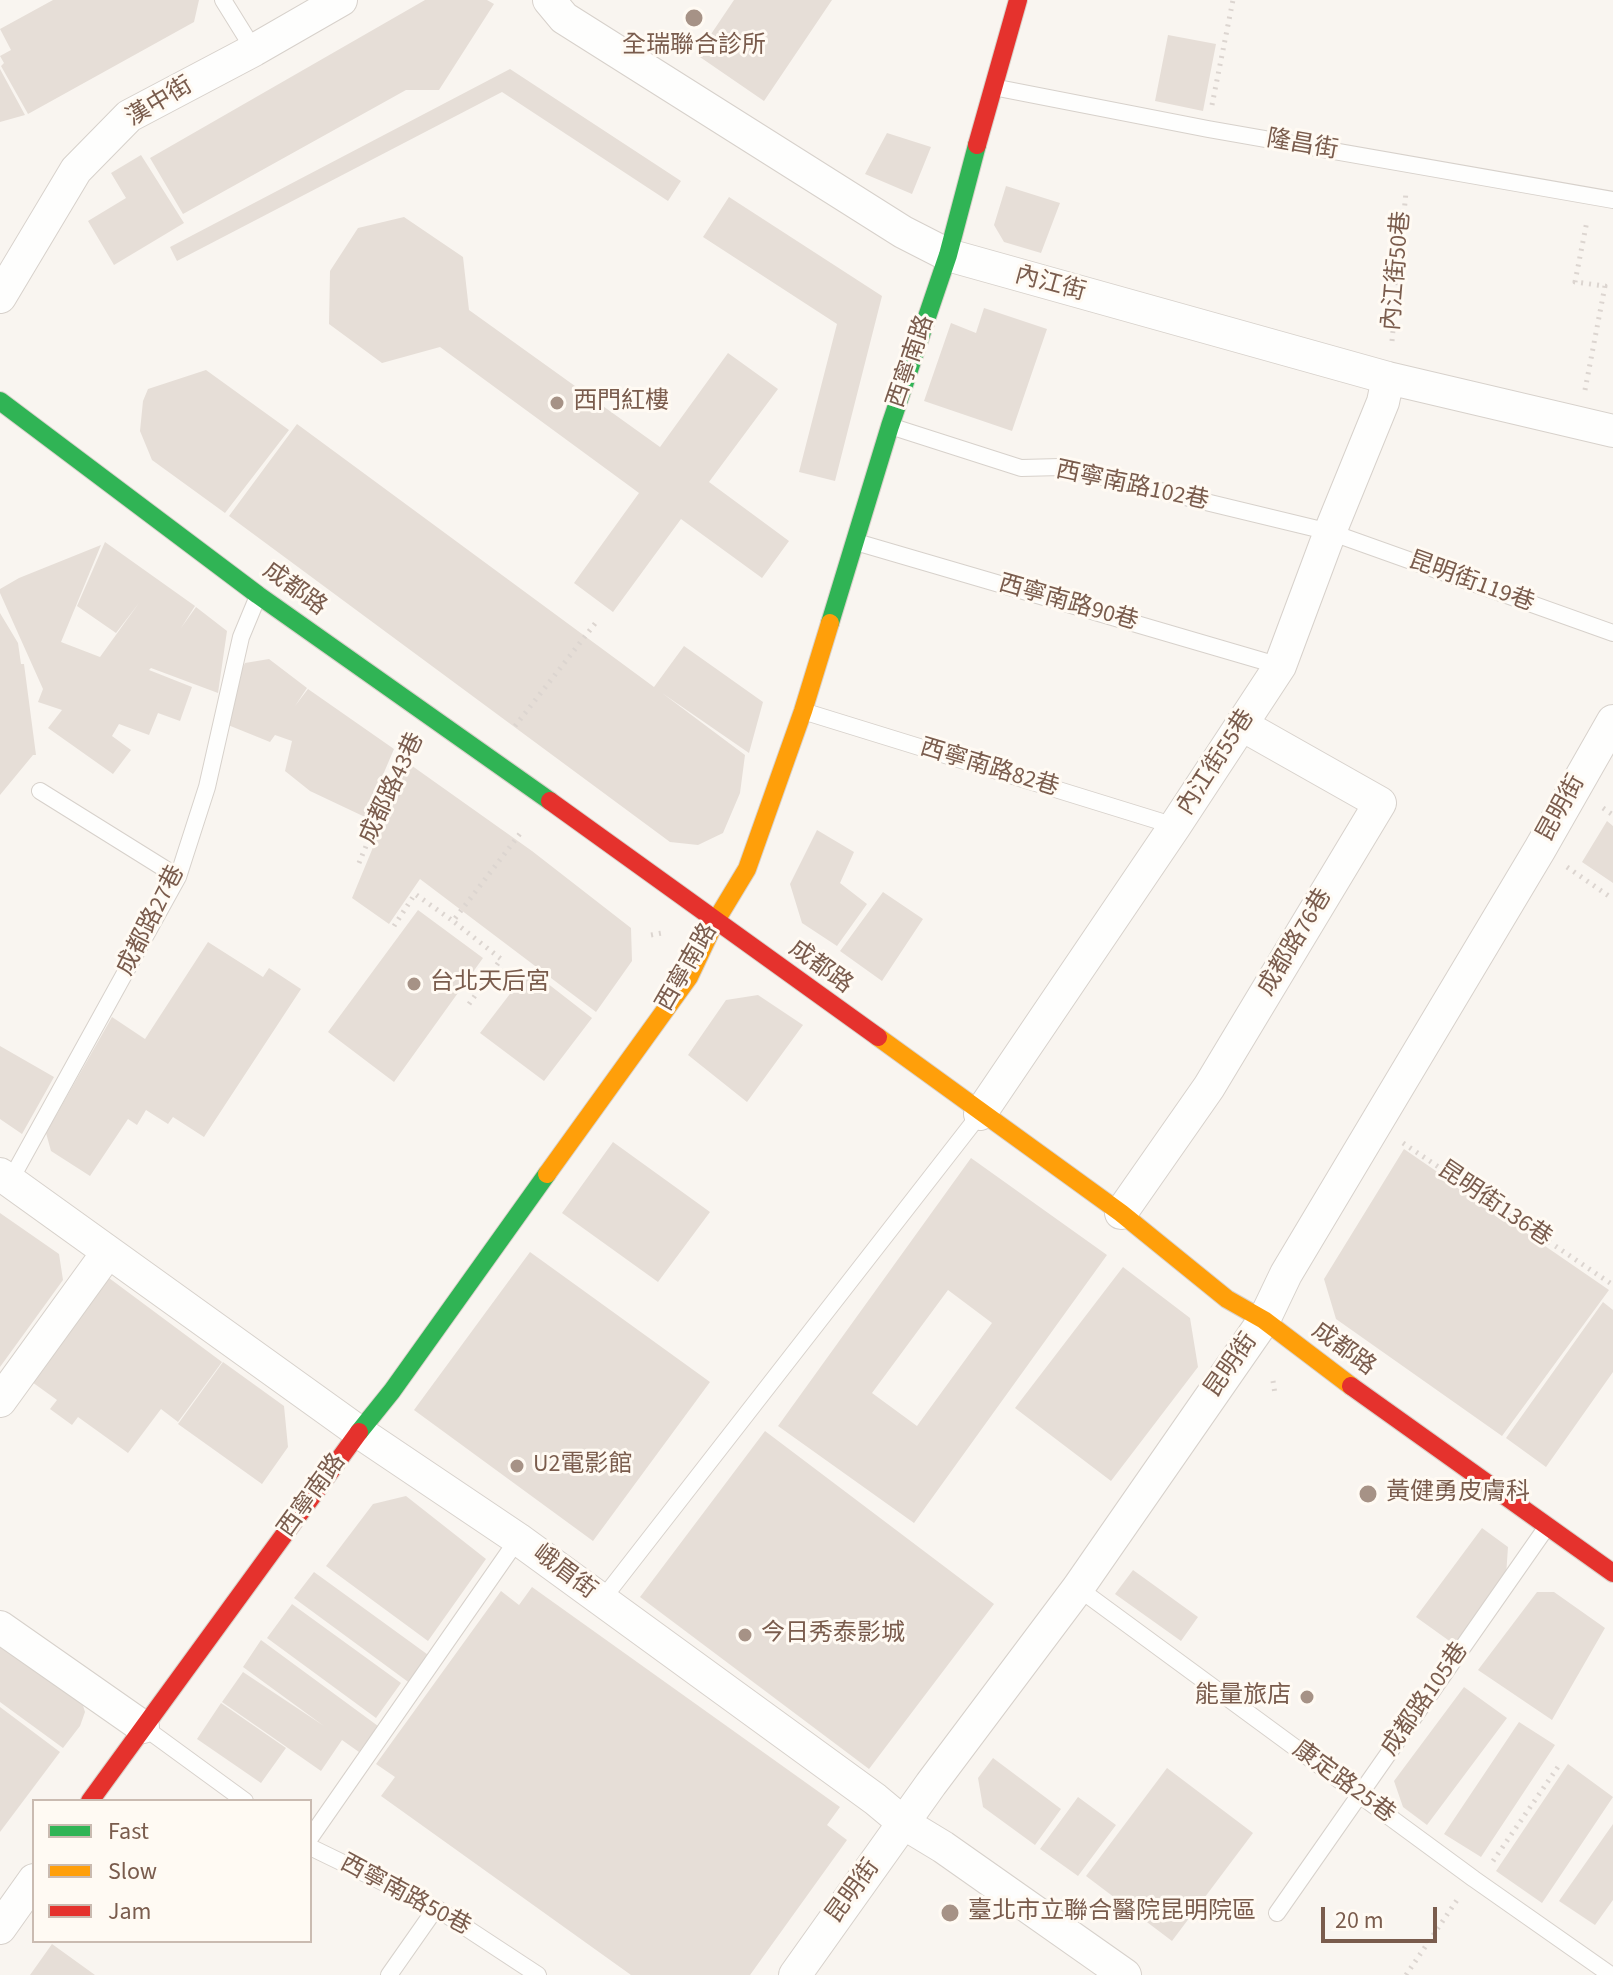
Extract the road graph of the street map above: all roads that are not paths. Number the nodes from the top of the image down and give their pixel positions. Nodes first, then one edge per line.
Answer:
1 (223, 0) edge
2 (341, 0) edge
3 (549, 0) edge
4 (1018, 0) edge
5 (254, 50) junction
6 (992, 87) junction
7 (1613, 200) edge
8 (948, 255) junction
9 (0, 297) edge
10 (1388, 378) junction
11 (0, 401) edge
12 (890, 426) junction
13 (1613, 431) edge
14 (1330, 532) junction
15 (856, 542) junction
16 (258, 595) junction
17 (1613, 633) edge
18 (1280, 666) junction
19 (803, 711) junction
20 (1613, 721) edge
21 (1242, 725) junction
22 (40, 791) dead end
23 (1175, 826) junction
24 (178, 877) junction
25 (715, 922) junction
26 (980, 1114) junction
27 (5, 1178) edge
28 (1121, 1213) junction
29 (108, 1252) junction
30 (1264, 1320) junction
31 (0, 1401) edge
32 (359, 1432) junction
33 (1546, 1527) junction
34 (518, 1539) junction
35 (1613, 1573) edge
36 (1078, 1588) junction
37 (601, 1601) junction
38 (0, 1627) edge
39 (143, 1727) junction
40 (1360, 1796) junction
41 (91, 1799) edge
42 (242, 1799) edge
43 (905, 1824) junction
44 (312, 1835) edge
45 (312, 1848) edge
46 (32, 1883) edge
47 (436, 1908) junction
48 (1277, 1913) dead end
49 (0, 1928) edge
50 (389, 1975) edge
51 (538, 1975) edge
52 (795, 1975) edge
53 (1125, 1975) edge
54 (1611, 1975) edge

1 - 5 lane
2 - 5 street, 漢中街
3 - 8 street, 內江街
4 - 6 street, 西寧南路
5 - 9 street, 漢中街
6 - 7 lane, 隆昌街
6 - 8 street, 西寧南路
8 - 10 street, 內江街
8 - 12 street, 西寧南路
10 - 13 street, 內江街
10 - 14 street, 內江街55巷
11 - 16 street, 成都路
12 - 14 lane, 西寧南路102巷
12 - 15 street, 西寧南路
14 - 17 lane, 昆明街119巷
14 - 18 street, 內江街55巷
15 - 18 lane, 西寧南路90巷
15 - 19 street, 西寧南路
16 - 24 lane, 成都路27巷
16 - 25 street, 成都路
18 - 21 street, 內江街55巷
19 - 23 lane, 西寧南路82巷
19 - 25 street, 西寧南路
20 - 30 street, 昆明街
21 - 23 street, 內江街55巷
21 - 28 street, 成都路76巷
22 - 24 lane
23 - 26 street, 內江街55巷
24 - 27 lane, 成都路27巷
25 - 26 street, 成都路
25 - 32 street, 西寧南路
26 - 28 street, 成都路
26 - 37 lane
27 - 29 street, 峨眉街
28 - 30 street, 成都路
29 - 31 street
29 - 32 street, 峨眉街
30 - 33 street, 成都路
30 - 36 street, 昆明街
32 - 34 street, 峨眉街
32 - 39 street, 西寧南路
33 - 35 street, 成都路
33 - 40 lane, 成都路105巷
34 - 37 street, 峨眉街
34 - 44 lane
36 - 40 lane, 康定路25巷
36 - 43 street, 昆明街
37 - 43 street, 峨眉街
38 - 39 street
39 - 41 street, 西寧南路
39 - 42 lane
40 - 48 lane, 成都路105巷
40 - 54 lane, 康定路25巷
43 - 52 street, 昆明街
43 - 53 street, 峨眉街
45 - 47 lane, 西寧南路50巷
46 - 49 street
47 - 50 lane
47 - 51 lane, 西寧南路50巷

